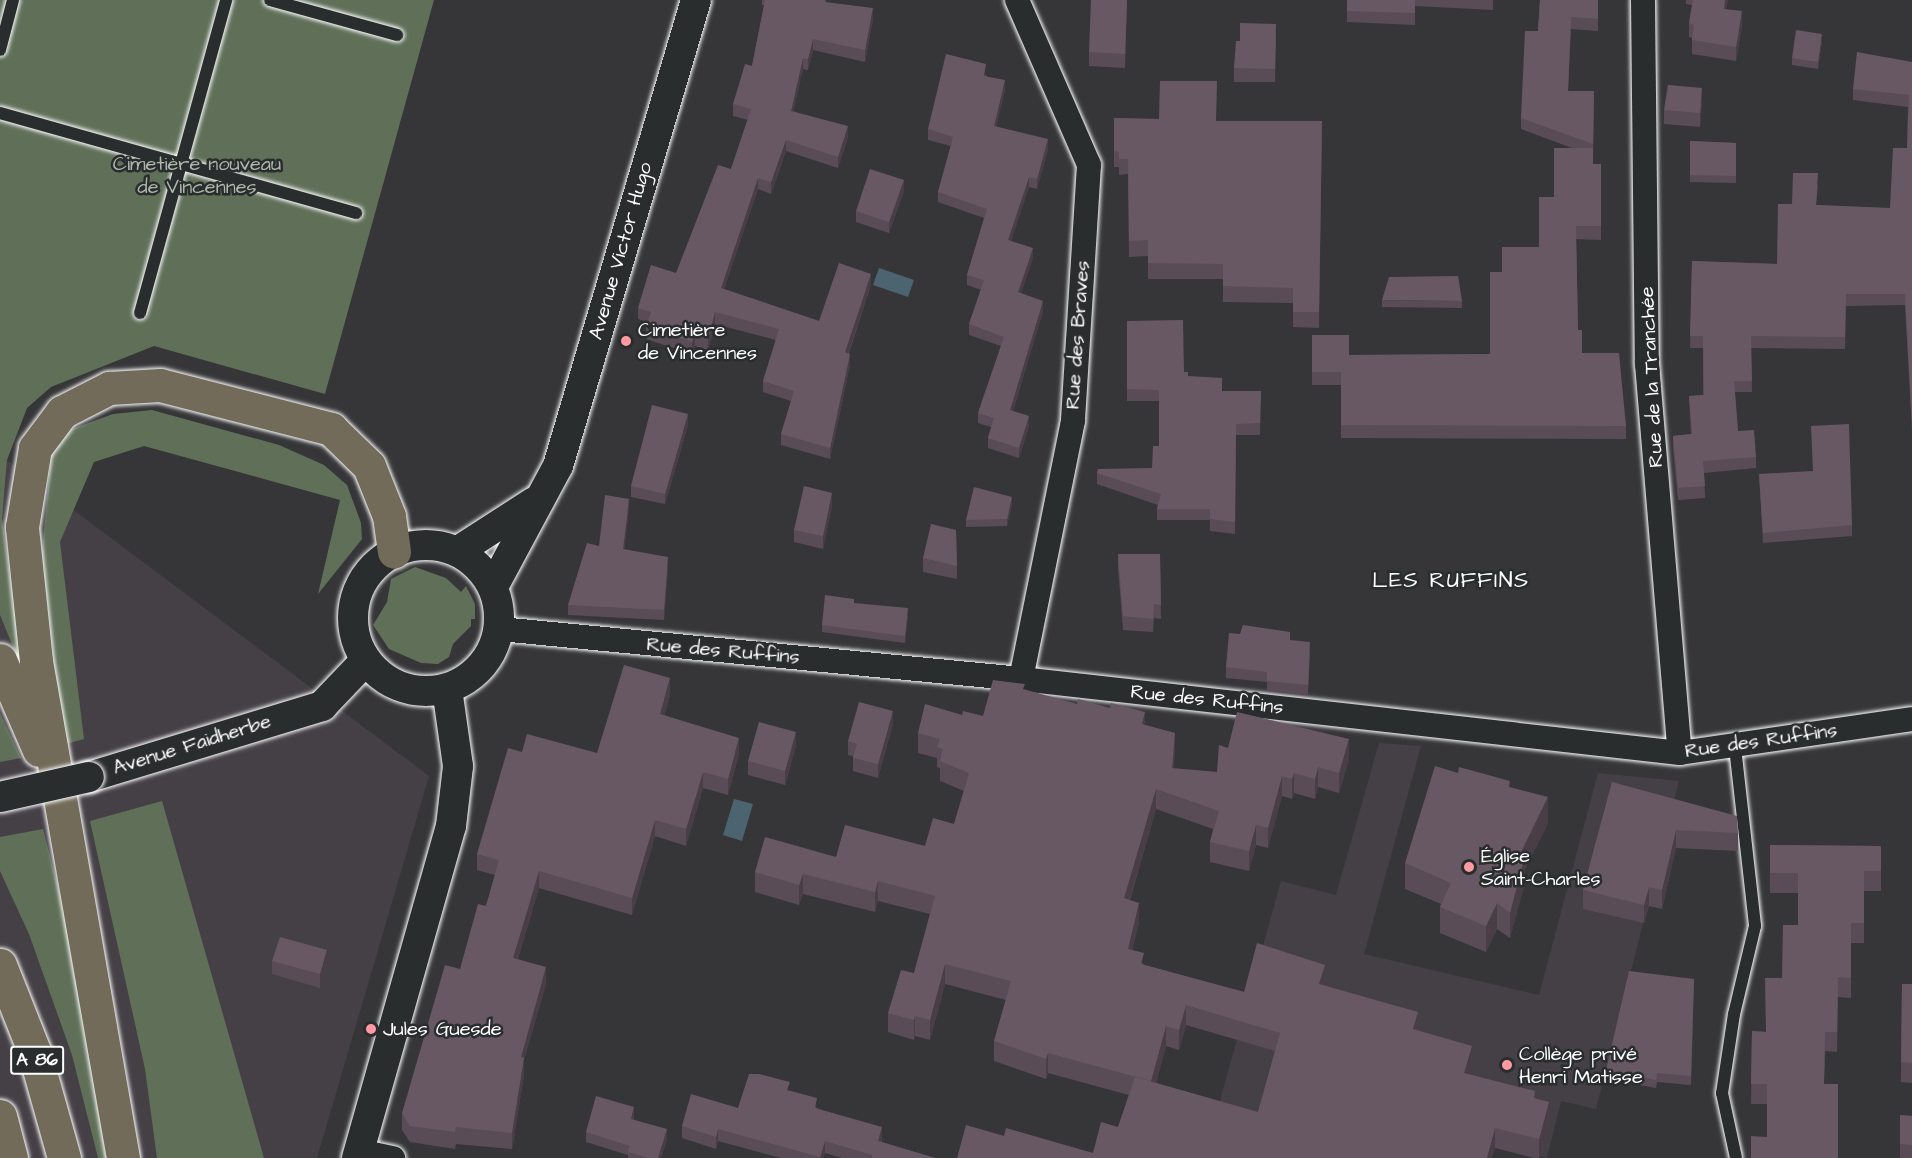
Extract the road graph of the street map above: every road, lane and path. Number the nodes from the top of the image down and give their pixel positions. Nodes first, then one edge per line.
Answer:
1 (13, 0) edge
2 (226, 0) edge
3 (270, 0) edge
4 (696, 0) edge
5 (1017, 0) edge
6 (1642, 0) edge
7 (397, 35) dead end
8 (0, 50) edge
9 (0, 113) edge
10 (181, 165) junction
11 (356, 213) dead end
12 (140, 313) dead end
13 (540, 499) junction
14 (458, 551) junction
15 (394, 552) junction
16 (493, 587) junction
17 (500, 629) junction
18 (0, 660) edge
19 (365, 661) junction
20 (1021, 679) junction
21 (447, 689) junction
22 (1912, 719) edge
23 (1735, 747) junction
24 (1680, 753) junction
25 (0, 797) edge
26 (64, 813) junction
27 (0, 965) edge
28 (0, 1116) edge
29 (0, 1148) edge
30 (358, 1155) edge
31 (5, 1158) edge
32 (11, 1158) edge
33 (64, 1158) edge
34 (123, 1158) edge
35 (393, 1158) edge
36 (1736, 1158) edge

1 - 8 lane
2 - 10 lane
3 - 7 lane
4 - 13 street, Avenue Victor Hugo
5 - 20 street, Rue des Braves
6 - 24 street, Rue de la Tranchée
9 - 10 lane
10 - 11 lane
10 - 12 lane
13 - 14 street, Avenue Victor Hugo
13 - 16 street, Avenue Victor Hugo
14 - 15 street
14 - 16 street
15 - 19 street
15 - 26 highway
16 - 17 street
17 - 20 street, Rue des Ruffins
17 - 21 street
18 - 26 highway
19 - 21 street
19 - 25 street, Avenue Faidherbe, bridge
20 - 24 street, Rue des Ruffins
21 - 30 street
22 - 23 street, Rue des Ruffins
23 - 24 street, Rue des Ruffins
23 - 36 lane
26 - 34 highway
27 - 33 highway, A 86
28 - 32 highway
29 - 31 highway
30 - 35 street

